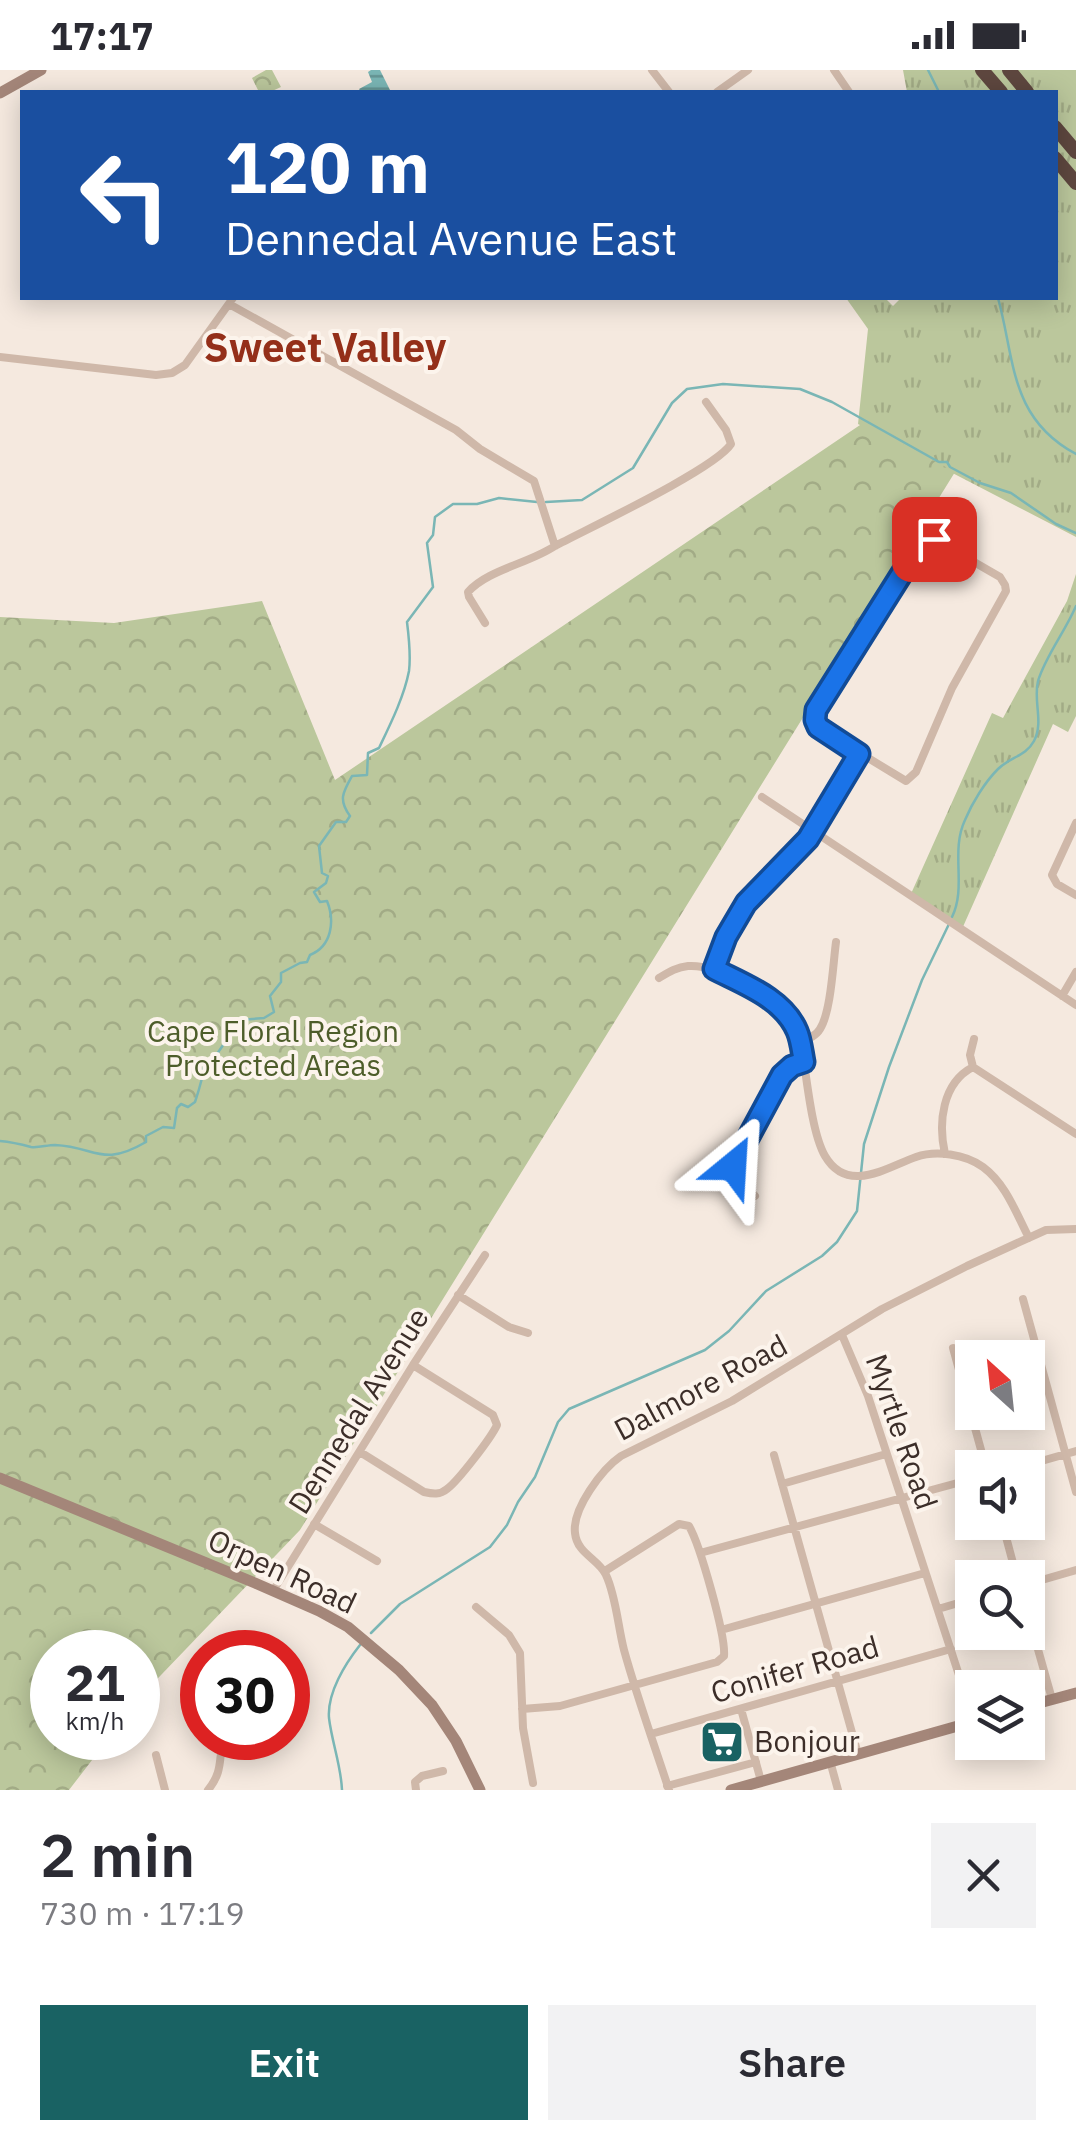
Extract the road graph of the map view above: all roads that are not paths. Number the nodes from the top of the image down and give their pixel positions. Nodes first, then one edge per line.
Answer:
1 (41, 70) edge
2 (652, 70) edge
3 (748, 70) edge
4 (982, 70) edge
5 (1009, 70) edge
6 (667, 90) edge
7 (720, 90) edge
8 (999, 90) edge
9 (1025, 90) edge
10 (0, 93) edge
11 (1058, 130) edge
12 (1076, 152) edge
13 (1058, 162) edge
14 (1076, 183) edge
15 (231, 301) edge
16 (0, 356) edge
17 (706, 402) dead end
18 (555, 546) junction
19 (485, 623) dead end
20 (859, 754) junction
21 (762, 797) dead end
22 (1076, 823) edge
23 (814, 832) junction
24 (1076, 895) edge
25 (836, 942) dead end
26 (714, 969) junction
27 (1076, 972) edge
28 (659, 978) dead end
29 (1062, 996) junction
30 (1076, 1005) edge
31 (974, 1039) dead end
32 (800, 1042) junction
33 (804, 1062) junction
34 (973, 1067) junction
35 (1076, 1134) edge
36 (945, 1154) junction
37 (755, 1196) dead end
38 (1076, 1229) edge
39 (1029, 1238) junction
40 (484, 1256) dead end
41 (458, 1295) junction
42 (1023, 1300) dead end
43 (528, 1332) dead end
44 (842, 1335) junction
45 (953, 1348) dead end
46 (413, 1365) junction
47 (981, 1450) edge
48 (360, 1452) junction
49 (1076, 1452) edge
50 (886, 1454) junction
51 (1066, 1454) junction
52 (774, 1455) dead end
53 (1045, 1460) edge
54 (0, 1478) edge
55 (782, 1484) junction
56 (955, 1484) edge
57 (1076, 1492) edge
58 (901, 1498) junction
59 (314, 1524) junction
60 (795, 1527) junction
61 (700, 1553) junction
62 (377, 1561) dead end
63 (1076, 1570) edge
64 (605, 1571) junction
65 (925, 1573) junction
66 (1045, 1579) edge
67 (273, 1591) junction
68 (816, 1604) junction
69 (955, 1604) edge
70 (476, 1607) dead end
71 (938, 1609) junction
72 (721, 1630) junction
73 (951, 1649) junction
74 (1038, 1650) edge
75 (957, 1670) edge
76 (838, 1681) junction
77 (634, 1686) junction
78 (1076, 1692) edge
79 (1052, 1699) junction
80 (1045, 1701) edge
81 (522, 1709) junction
82 (740, 1709) junction
83 (955, 1723) edge
84 (651, 1734) junction
85 (858, 1754) junction
86 (158, 1760) edge
87 (222, 1760) edge
88 (756, 1762) junction
89 (830, 1762) junction
90 (444, 1771) dead end
91 (533, 1782) dead end
92 (761, 1782) junction
93 (668, 1788) edge
94 (165, 1790) edge
95 (208, 1790) edge
96 (416, 1790) edge
97 (480, 1790) edge
98 (731, 1790) edge
99 (838, 1790) edge

1 - 10 main road
2 - 6 street
3 - 7 street
4 - 8 highway
5 - 9 highway
11 - 12 highway
13 - 14 highway
15 - 16 street
15 - 18 street
17 - 18 street
18 - 19 street
20 - 20 street
20 - 23 street
21 - 23 street
22 - 24 street
23 - 26 street
23 - 29 street
25 - 32 street
26 - 28 street
26 - 32 street
27 - 29 street
29 - 30 street
31 - 34 street
32 - 33 street
33 - 36 street
33 - 37 street
34 - 35 street
34 - 36 street
36 - 39 street
38 - 39 street, Dalmore Road
39 - 44 street, Dalmore Road
40 - 41 street, Dennedal Avenue
41 - 43 street
41 - 46 street, Dennedal Avenue
42 - 51 street
44 - 50 street, Myrtle Road
44 - 64 street, Dalmore Road
45 - 47 street
46 - 48 street, Dennedal Avenue
46 - 48 street
48 - 59 street, Dennedal Avenue
49 - 51 street
50 - 55 street
50 - 58 street, Myrtle Road
51 - 53 street
51 - 57 street
52 - 55 street
54 - 67 main road, Orpen Road
55 - 60 street
56 - 58 street
58 - 60 street
58 - 65 street, Myrtle Road
59 - 62 street
59 - 67 street, Dennedal Avenue
60 - 61 street
60 - 68 street
61 - 64 street
61 - 72 street
63 - 66 street
64 - 77 street, Dalmore Road
65 - 68 street
65 - 71 street, Myrtle Road
67 - 97 main road, Orpen Road
68 - 72 street
68 - 76 street
69 - 71 street
70 - 81 street
71 - 73 street, Myrtle Road
72 - 77 street
73 - 75 street, Myrtle Road
73 - 76 street, Conifer Road
74 - 79 street
76 - 82 street, Conifer Road
76 - 85 street
77 - 81 street
77 - 84 street, Dalmore Road
78 - 79 main road
79 - 80 main road
81 - 91 street
82 - 84 street, Conifer Road
82 - 88 street
83 - 85 main road
84 - 93 street, Dalmore Road
85 - 89 main road
86 - 94 street
87 - 95 street
88 - 92 street
88 - 93 street, Dalmore Road
89 - 92 main road
89 - 99 street
90 - 96 street
92 - 98 main road

